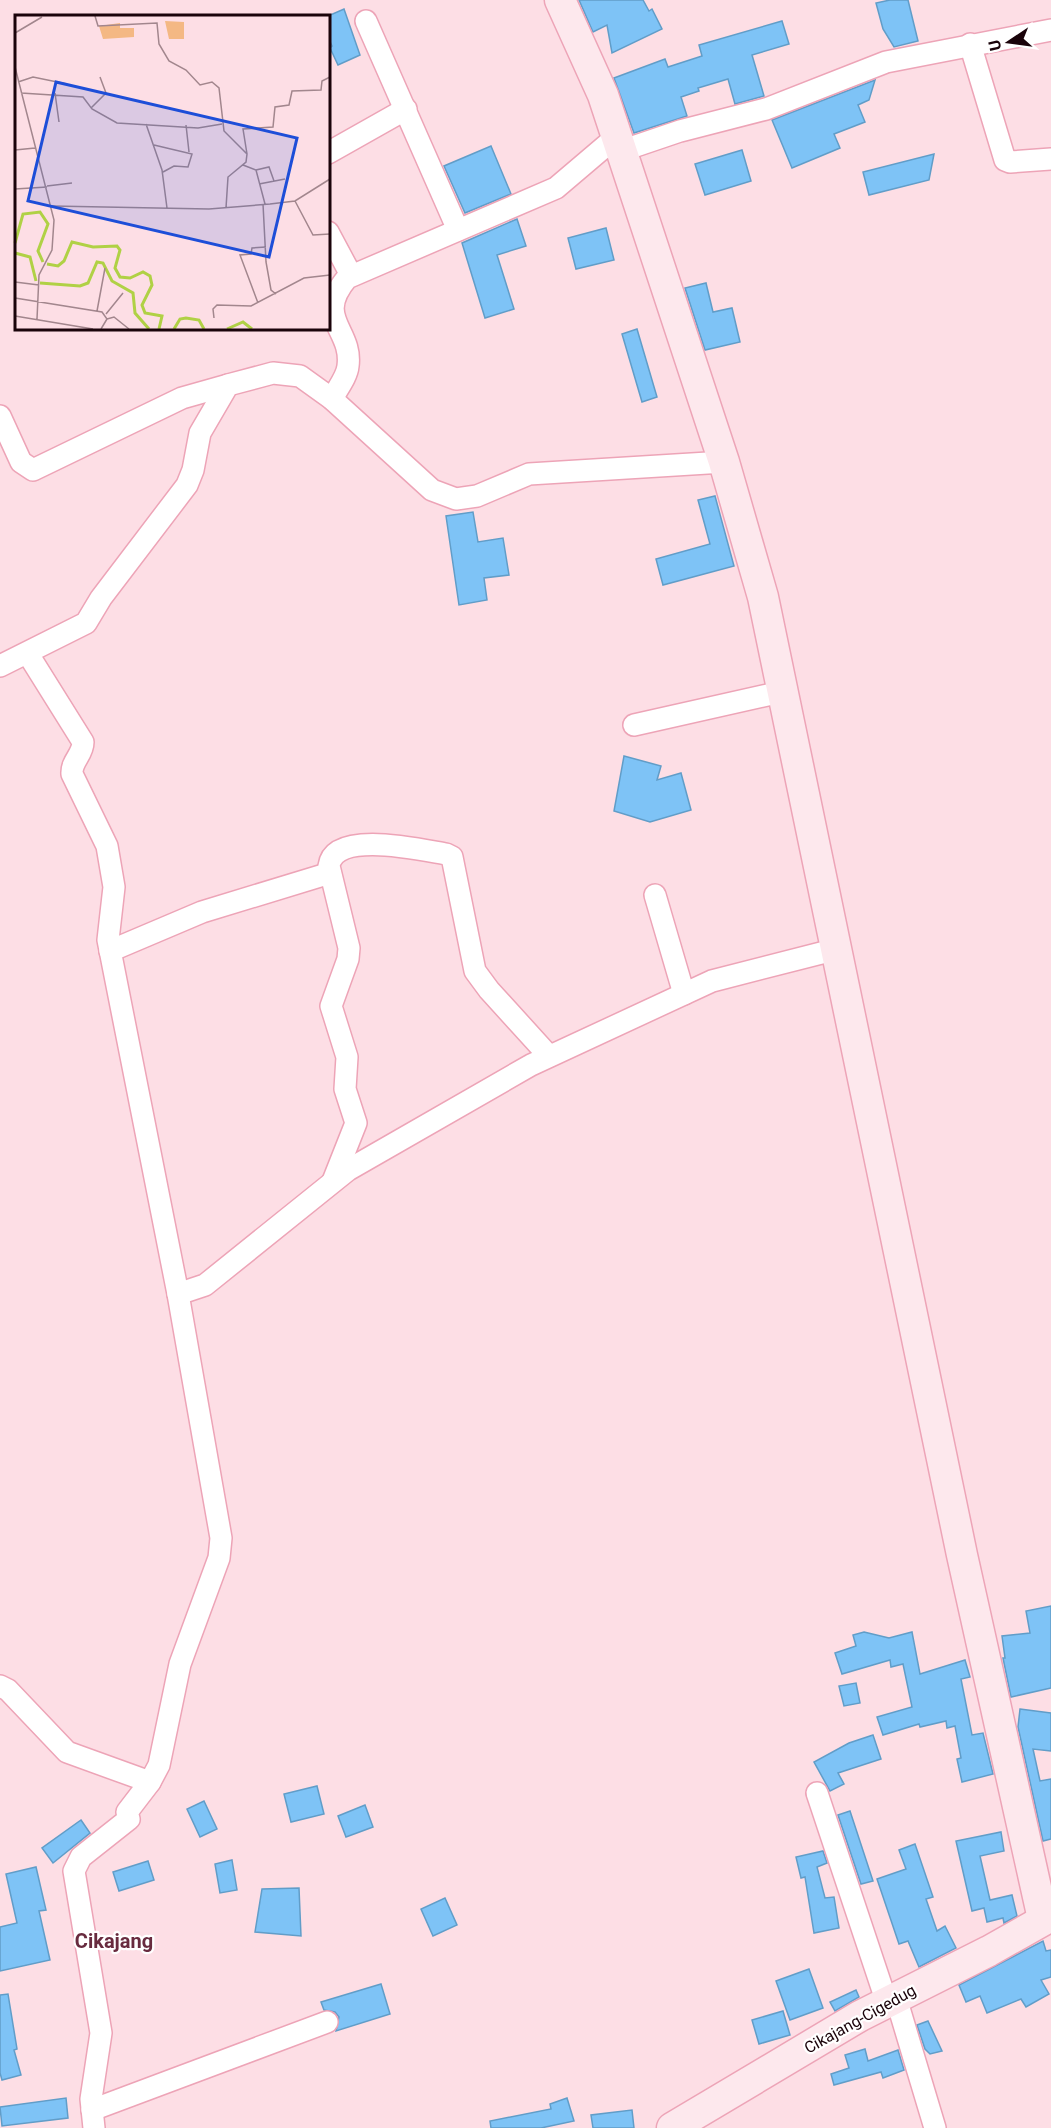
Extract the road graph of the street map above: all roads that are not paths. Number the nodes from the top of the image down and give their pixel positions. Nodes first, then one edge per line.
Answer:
1 (560, 0) edge
2 (366, 21) dead end
3 (1051, 30) edge
4 (970, 44) junction
5 (406, 109) junction
6 (618, 144) junction
7 (330, 152) edge
8 (1051, 159) edge
9 (458, 230) junction
10 (330, 236) edge
11 (351, 275) junction
12 (228, 385) junction
13 (332, 399) junction
14 (0, 416) edge
15 (724, 462) junction
16 (28, 654) junction
17 (0, 666) edge
18 (781, 692) junction
19 (634, 725) dead end
20 (330, 873) junction
21 (654, 895) dead end
22 (837, 949) junction
23 (110, 951) junction
24 (684, 994) junction
25 (549, 1056) junction
26 (333, 1181) junction
27 (178, 1294) junction
28 (0, 1686) edge
29 (150, 1782) junction
30 (817, 1793) dead end
31 (1047, 1917) edge
32 (891, 2001) junction
33 (327, 2022) dead end
34 (93, 2119) edge
35 (672, 2128) edge
36 (935, 2128) edge

1 - 6 street
2 - 5 street
3 - 4 street
4 - 6 street
4 - 8 street
5 - 7 street
5 - 9 street
6 - 9 street
6 - 15 street
9 - 11 street
10 - 11 street
11 - 13 street
12 - 13 street
12 - 14 street
12 - 16 street
13 - 15 street
15 - 18 street
16 - 17 street
16 - 23 street
18 - 19 street
18 - 22 street
20 - 23 street
20 - 25 street
20 - 26 street
21 - 24 street
22 - 24 street
22 - 31 street
23 - 27 street
24 - 25 street
25 - 26 street
26 - 27 street
27 - 29 street
28 - 29 street
29 - 34 street
30 - 32 street
31 - 32 street, Cikajang-Cigedug
32 - 35 street, Cikajang-Cigedug
32 - 36 street
33 - 34 street

